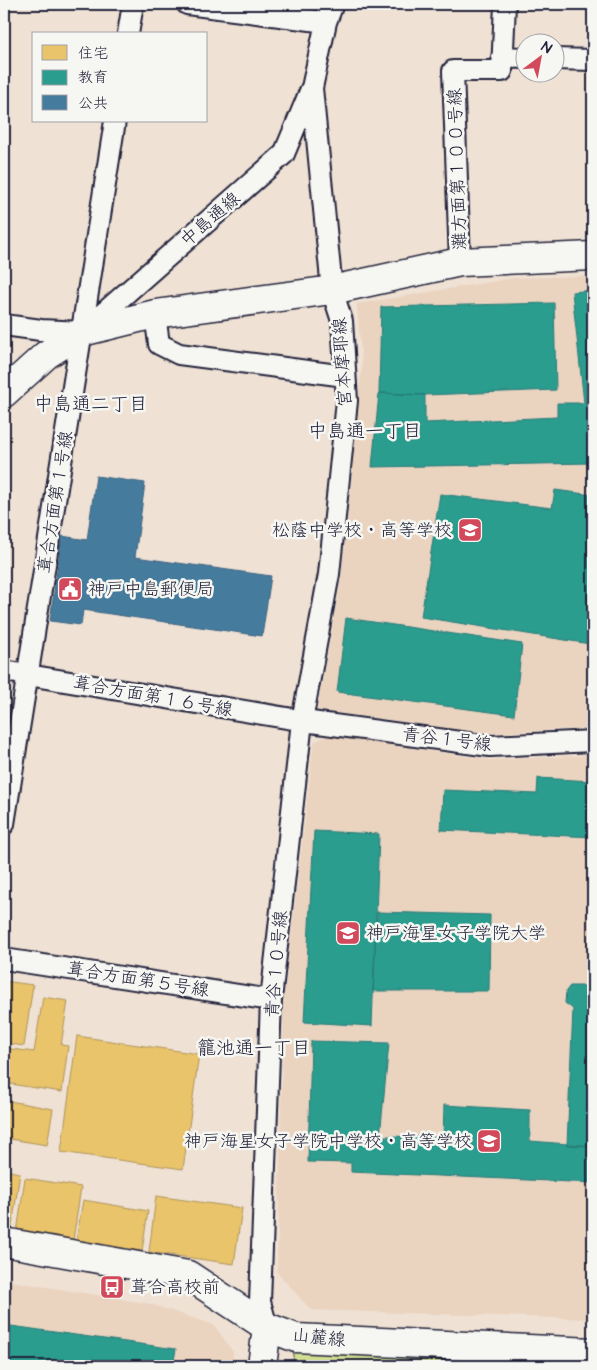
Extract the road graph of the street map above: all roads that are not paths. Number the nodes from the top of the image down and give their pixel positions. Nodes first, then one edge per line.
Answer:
1 (133, 4) edge
2 (187, 4) edge
3 (505, 4) edge
4 (330, 13) edge
5 (128, 32) edge
6 (502, 57) junction
7 (514, 58) edge
8 (564, 59) edge
9 (593, 60) edge
10 (312, 88) junction
11 (115, 122) edge
12 (593, 256) edge
13 (460, 262) junction
14 (332, 290) junction
15 (155, 314) junction
16 (4, 325) edge
17 (82, 332) junction
18 (345, 376) junction
19 (4, 393) edge
20 (4, 671) edge
21 (28, 674) junction
22 (302, 721) junction
23 (593, 741) edge
24 (4, 824) edge
25 (4, 959) edge
26 (272, 1000) junction
27 (4, 1242) edge
28 (267, 1327) junction
29 (593, 1352) edge
30 (262, 1366) edge

1 - 5 street
2 - 4 street
3 - 6 street
4 - 10 street, 宮本摩耶線
6 - 7 street
6 - 13 street, 灘方面第１００号線
8 - 9 street
10 - 14 street, 宮本摩耶線
10 - 17 street, 中島通線
11 - 17 street, 葺合方面第１号線
12 - 13 street
13 - 14 street
14 - 15 street
14 - 18 street, 宮本摩耶線
15 - 17 street
15 - 18 street
16 - 17 street
17 - 19 street
17 - 21 street, 葺合方面第１号線
18 - 22 street, 宮本摩耶線
20 - 21 street, 葺合方面第１６号線
21 - 22 street, 葺合方面第１６号線
21 - 24 street, 葺合方面第１号線
22 - 23 street, 青谷１号線
22 - 26 street, 青谷１０号線
25 - 26 street, 葺合方面第５号線
26 - 28 street, 青谷１０号線
27 - 28 street, 山麓線
28 - 29 street, 山麓線
28 - 30 street

